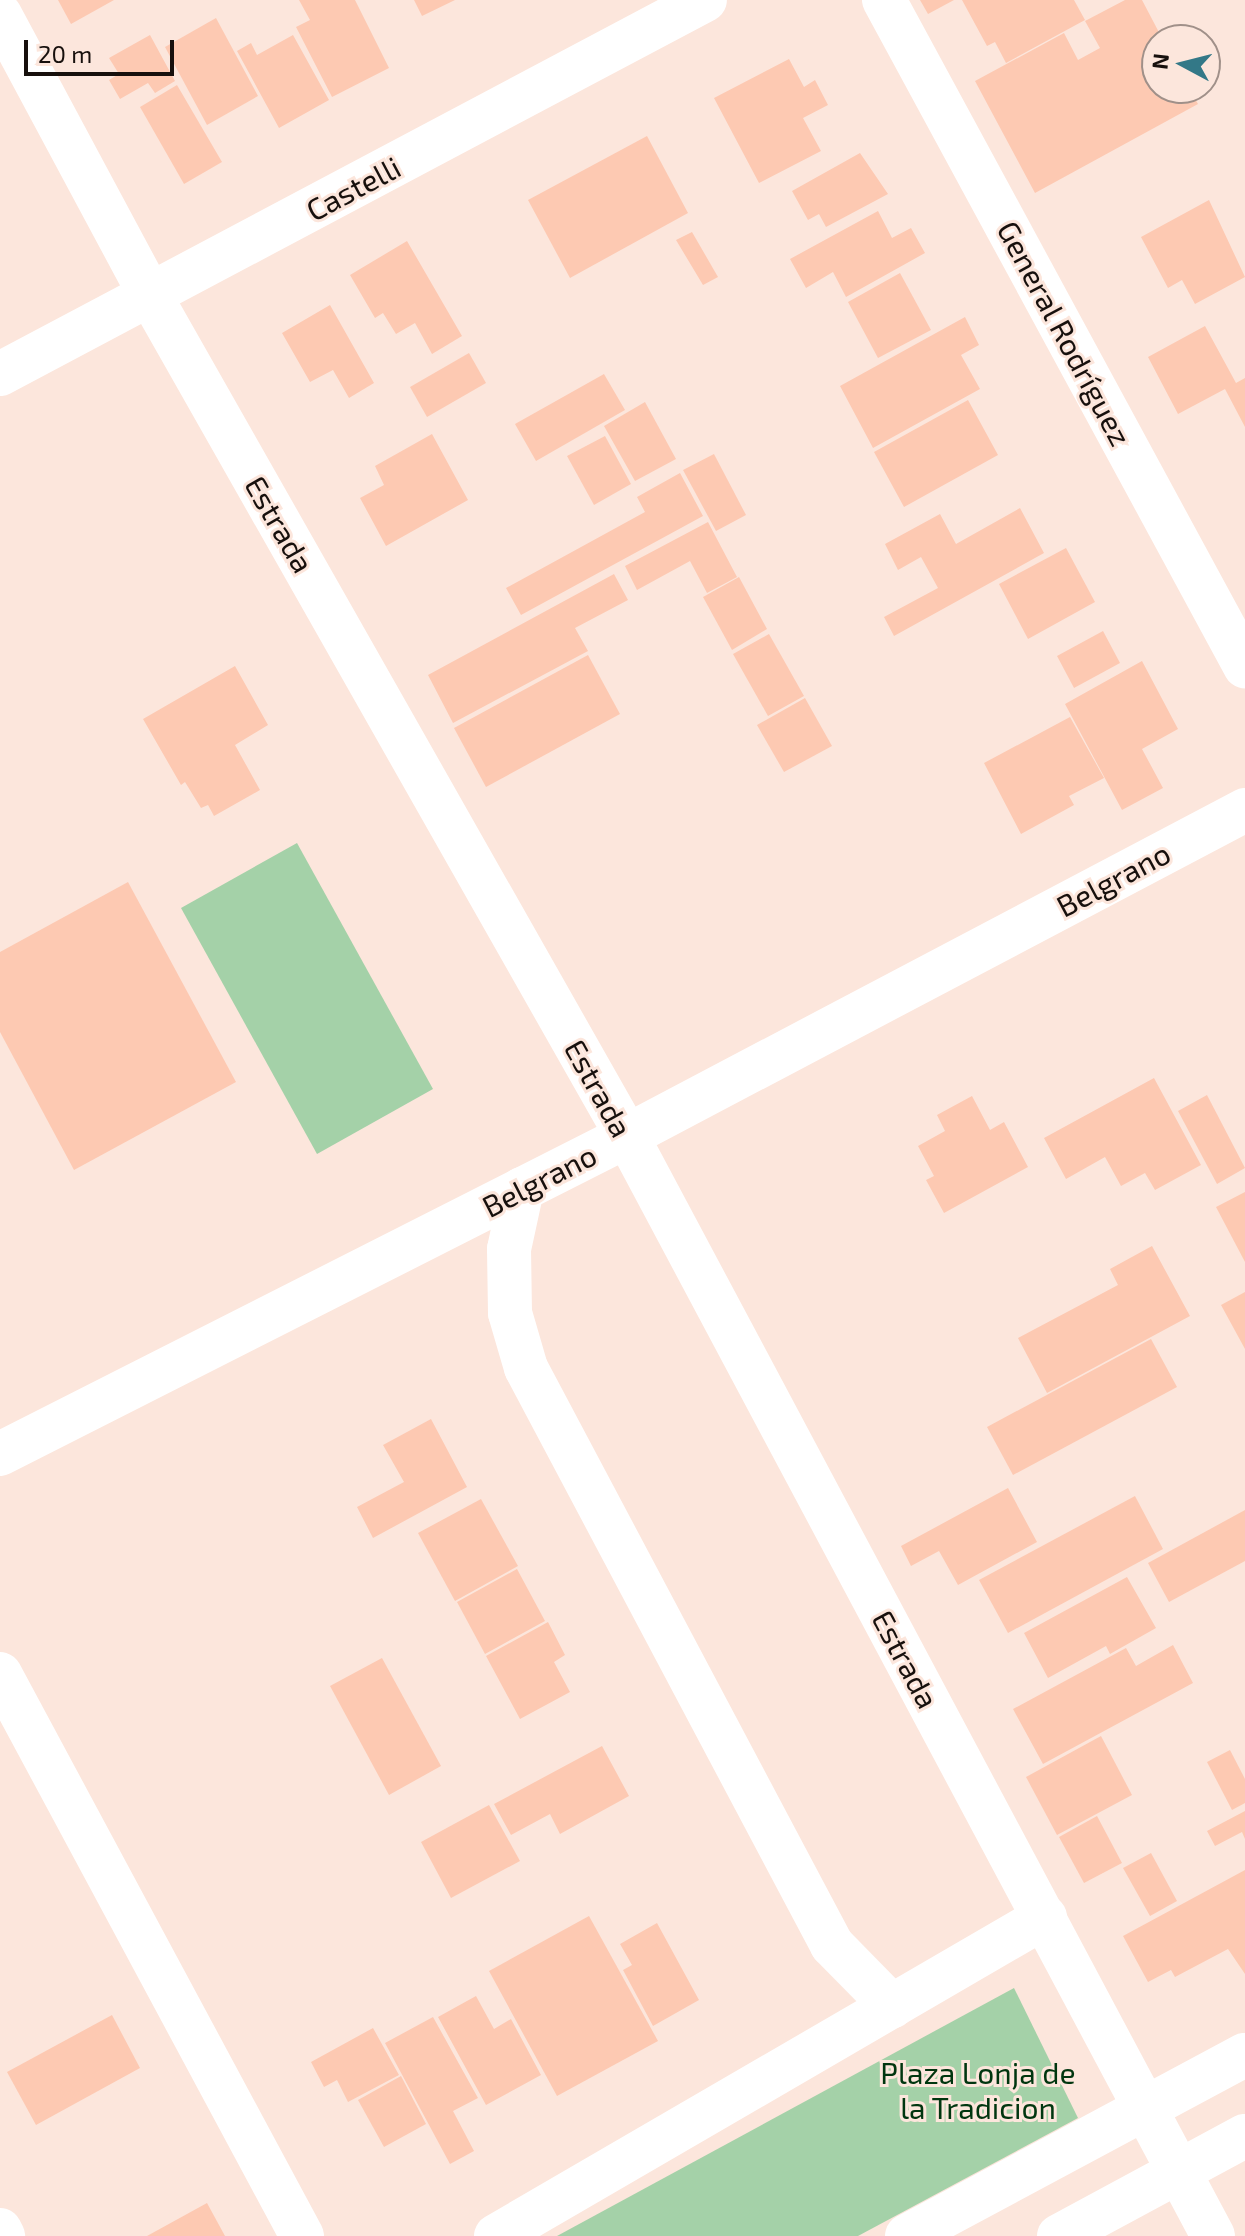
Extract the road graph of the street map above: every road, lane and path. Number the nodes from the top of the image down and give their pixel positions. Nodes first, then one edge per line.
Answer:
1 (705, 0) edge
2 (884, 0) edge
3 (0, 15) edge
4 (151, 297) junction
5 (0, 374) edge
6 (1245, 666) edge
7 (1245, 810) edge
8 (627, 1136) junction
9 (522, 1189) junction
10 (0, 1454) edge
11 (0, 1674) edge
12 (1045, 1917) junction
13 (892, 2006) junction
14 (1245, 2055) edge
15 (1148, 2106) junction
16 (1245, 2136) edge
17 (1178, 2172) junction
18 (0, 2230) edge
19 (3, 2236) edge
20 (302, 2236) edge
21 (496, 2236) edge
22 (907, 2236) edge
23 (1059, 2236) edge
24 (1213, 2236) edge

1 - 4 street, Castelli
2 - 6 street, General Rodríguez
3 - 4 street, Estrada
4 - 5 street, Castelli
4 - 8 street, Estrada
7 - 8 street, Belgrano
8 - 9 street, Belgrano
8 - 12 street, Estrada
9 - 10 street, Belgrano
9 - 13 street
11 - 20 street
12 - 13 street
12 - 15 street, Estrada
13 - 21 street
14 - 15 street
15 - 17 street, Estrada
15 - 22 street
16 - 17 street
17 - 23 street
17 - 24 street, Estrada
18 - 19 street

